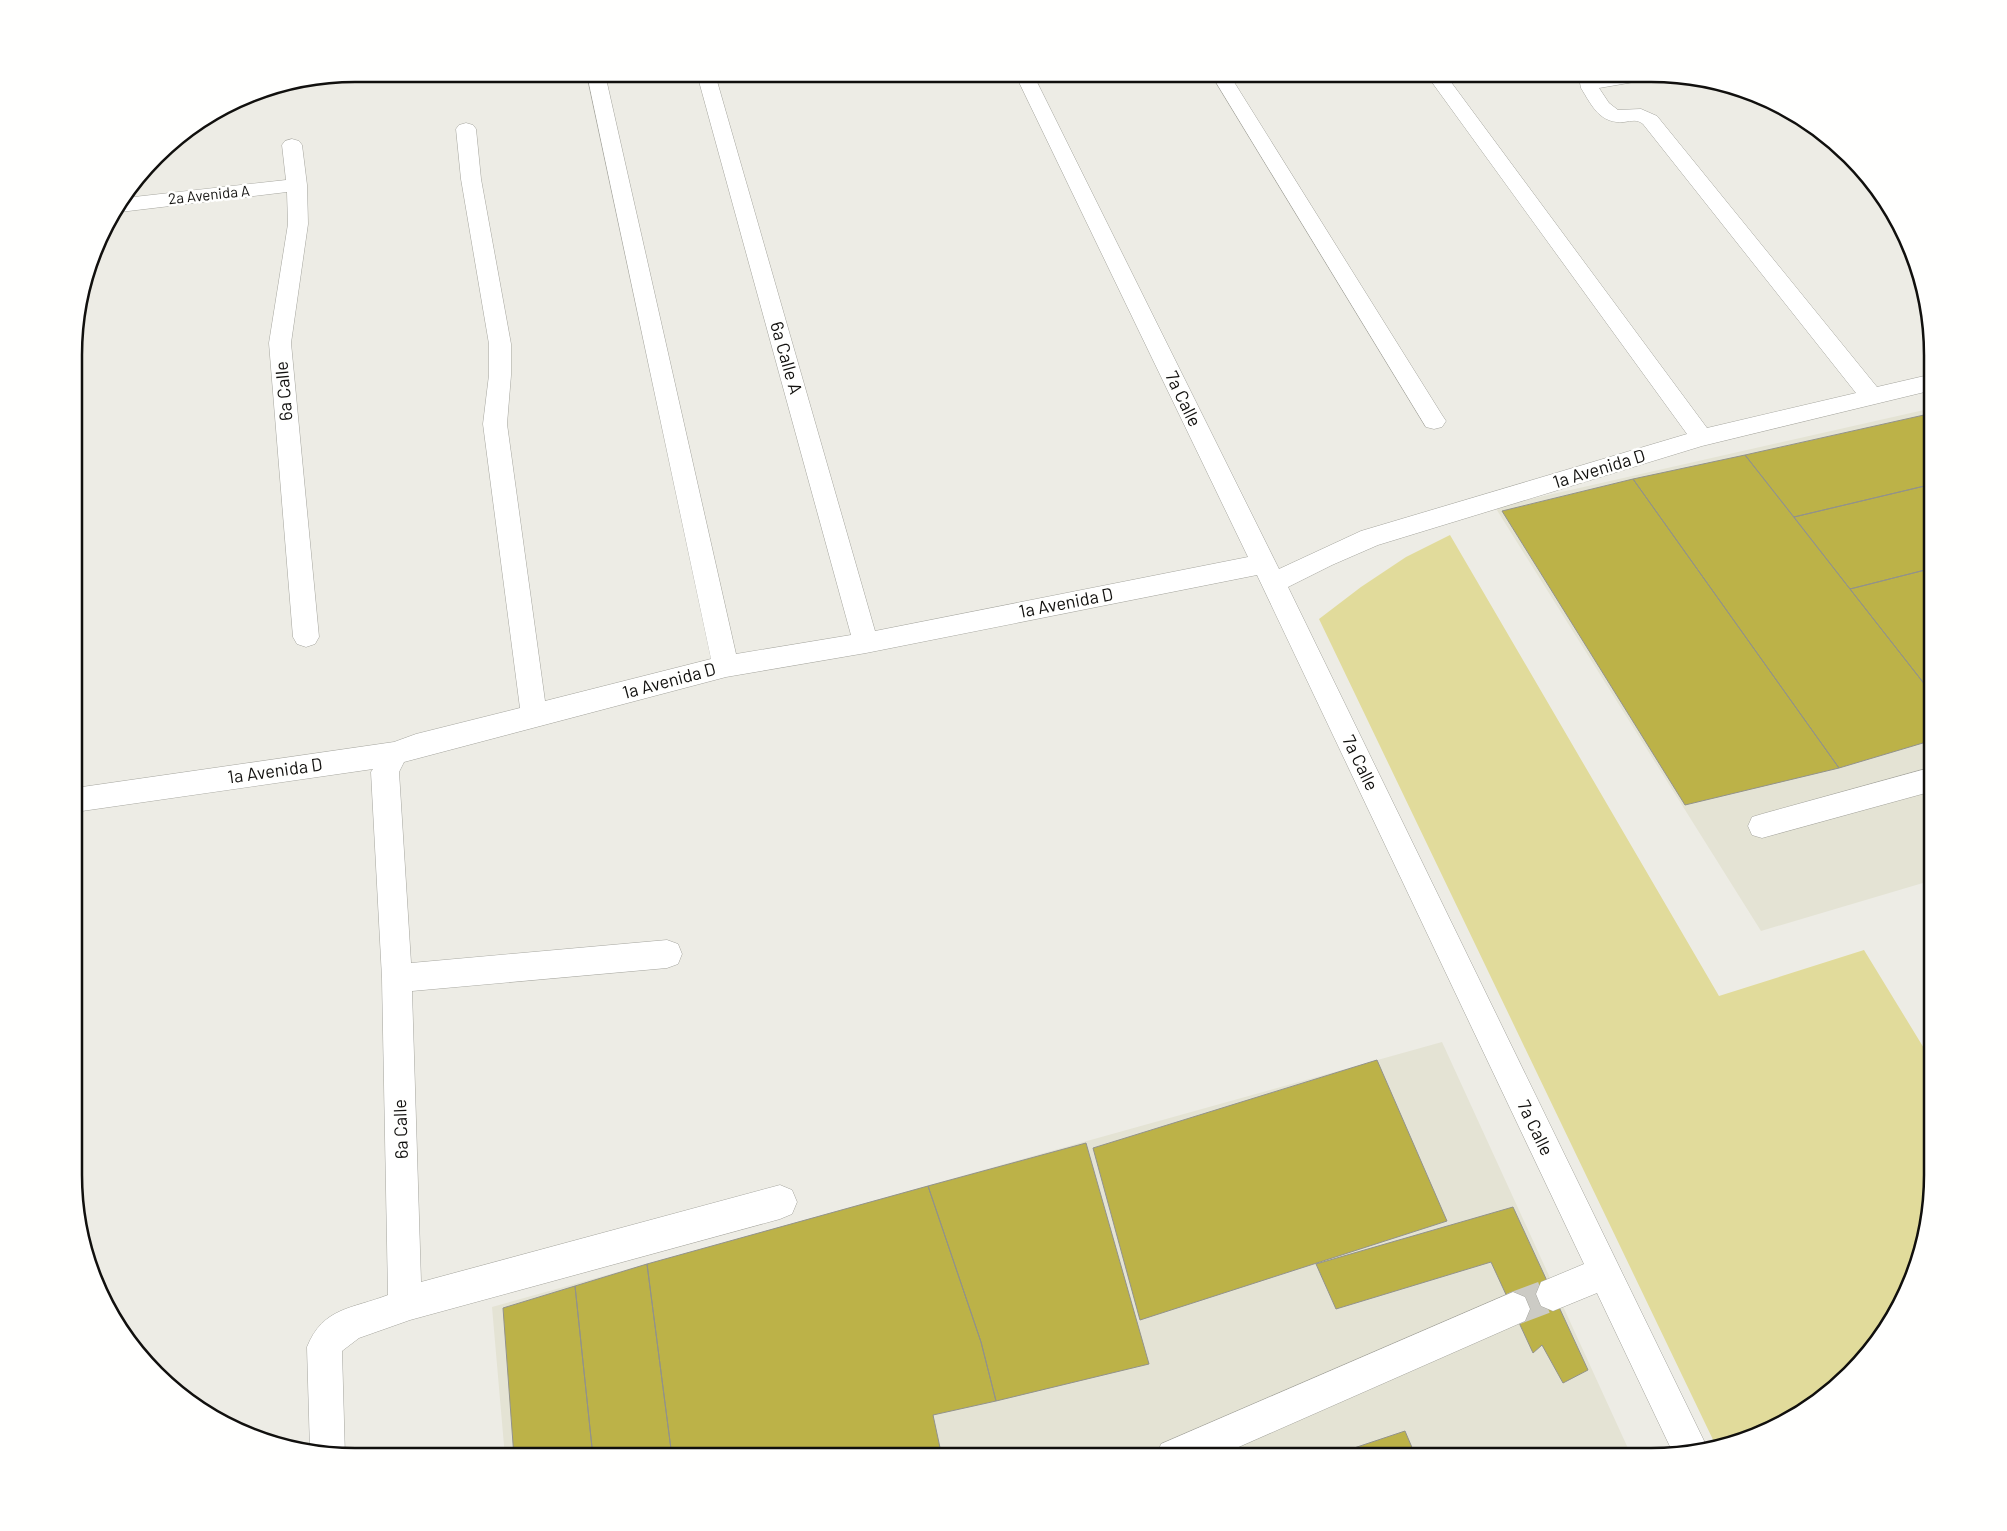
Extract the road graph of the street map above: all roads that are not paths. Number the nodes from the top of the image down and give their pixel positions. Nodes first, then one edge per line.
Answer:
1 (598, 82) edge
2 (708, 82) edge
3 (1028, 82) edge
4 (1225, 82) edge
5 (1441, 82) edge
6 (1594, 82) edge
7 (466, 128) dead end
8 (292, 145) dead end
9 (297, 185) junction
10 (129, 204) edge
11 (1924, 384) edge
12 (1871, 396) junction
13 (1434, 422) dead end
14 (1702, 438) junction
15 (1268, 574) junction
16 (306, 637) dead end
17 (866, 643) junction
18 (726, 666) junction
19 (534, 716) junction
20 (394, 754) junction
21 (1924, 781) edge
22 (82, 799) edge
23 (1762, 826) dead end
24 (667, 954) dead end
25 (397, 978) junction
26 (780, 1202) dead end
27 (1604, 1273) junction
28 (1553, 1294) tunnel mouth
29 (406, 1304) junction
30 (1513, 1309) tunnel mouth
31 (1688, 1446) edge
32 (328, 1447) edge
33 (1195, 1448) edge

1 - 18 street
2 - 17 street, 6a Calle A
3 - 15 street, 7a Calle
4 - 13 street
5 - 14 street
6 - 12 street
7 - 19 street
8 - 9 street, 6a Calle
9 - 10 street, 2a Avenida A
9 - 16 street, 6a Calle
11 - 12 street, 1a Avenida D
12 - 14 street, 1a Avenida D
14 - 15 street, 1a Avenida D
15 - 17 street, 1a Avenida D
15 - 27 street, 7a Calle
17 - 18 street, 1a Avenida D
18 - 19 street, 1a Avenida D
19 - 20 street, 1a Avenida D
20 - 22 street, 1a Avenida D
20 - 25 street, 6a Calle
21 - 23 street
24 - 25 street
25 - 29 street, 6a Calle
26 - 29 street
27 - 28 street
27 - 31 street, 7a Calle
29 - 32 street
30 - 33 street

